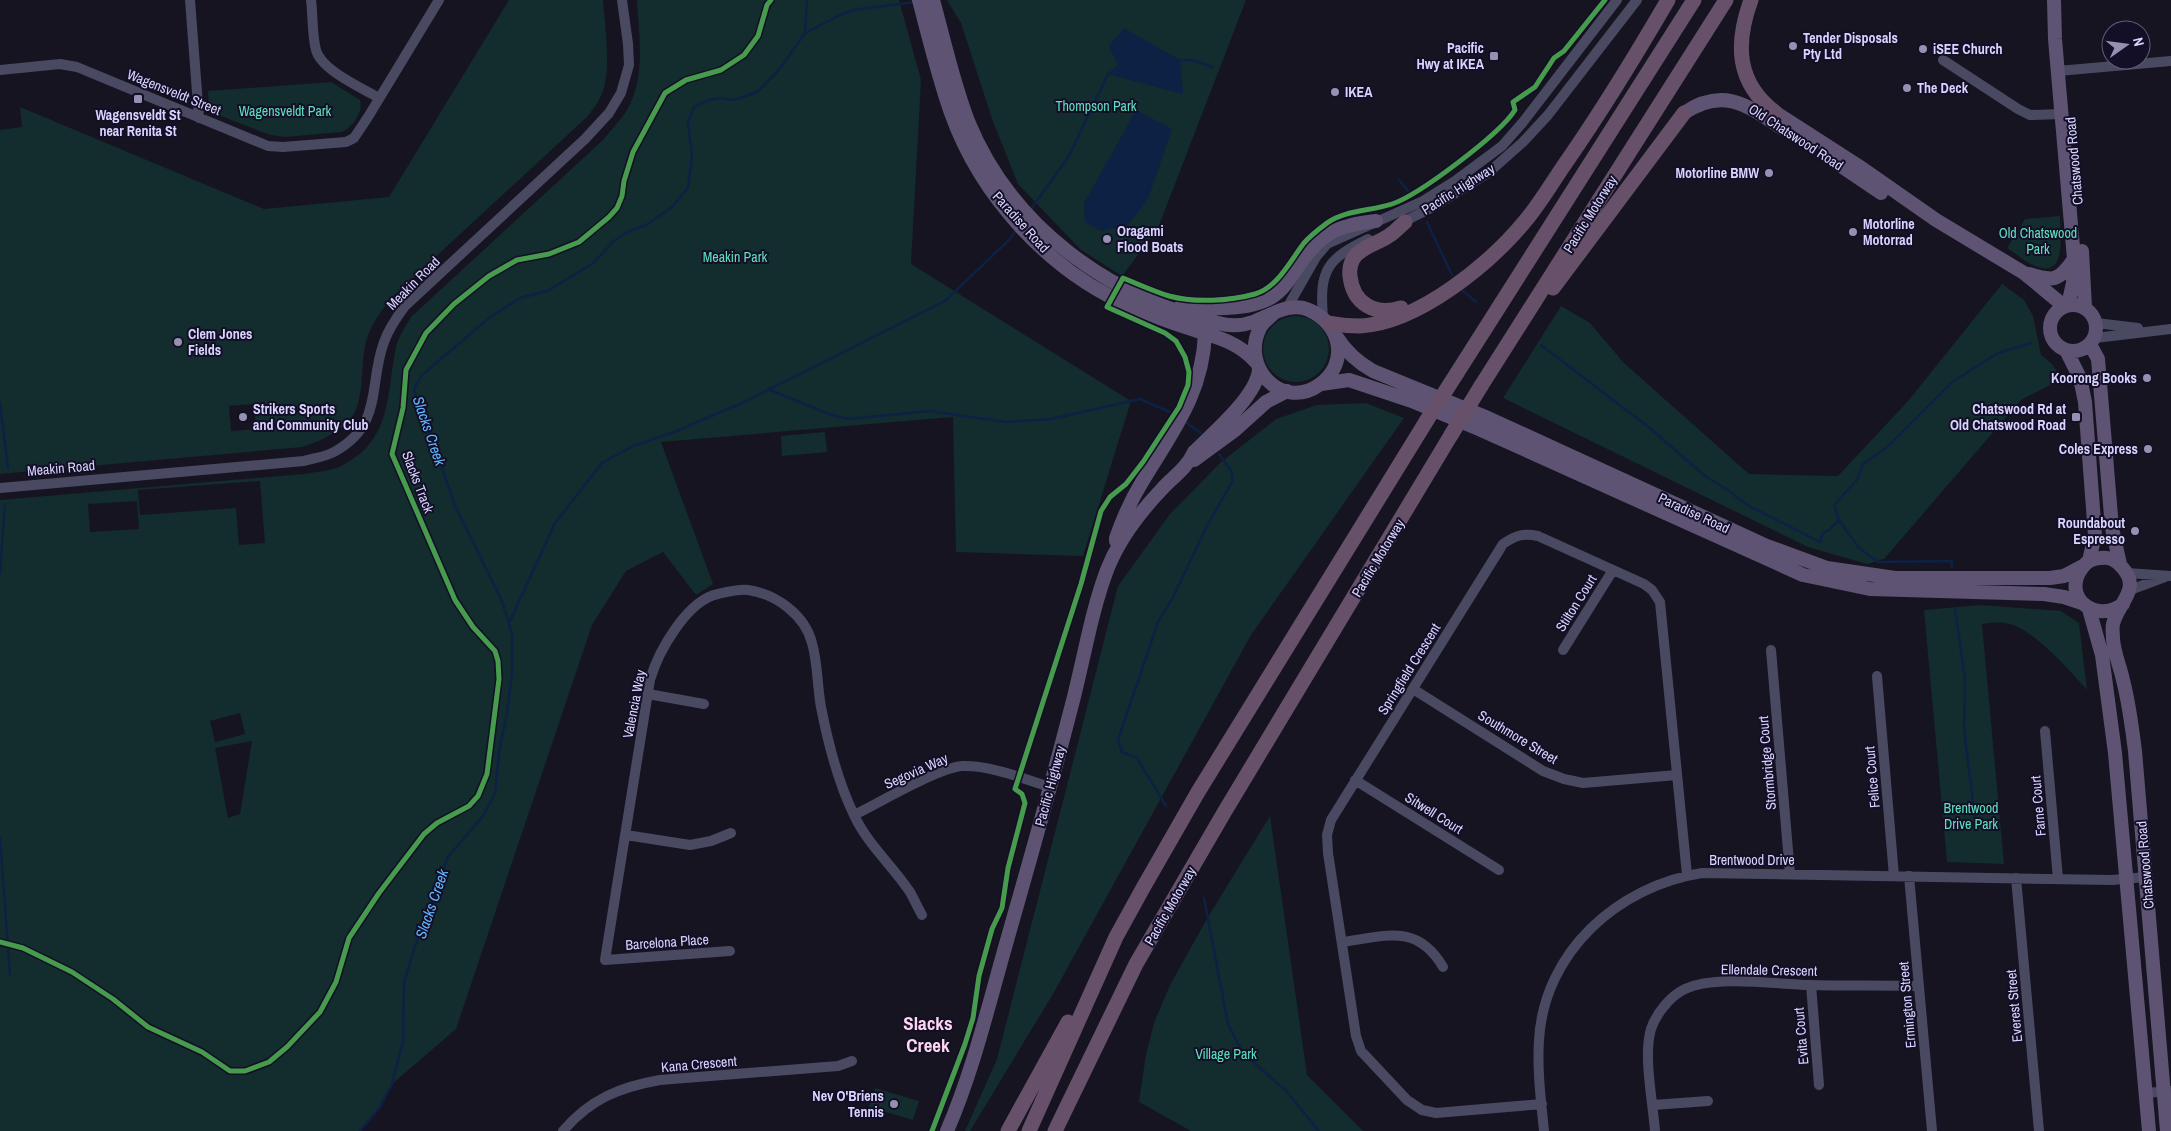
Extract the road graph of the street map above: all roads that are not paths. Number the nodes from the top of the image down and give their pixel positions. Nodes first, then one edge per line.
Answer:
1 (190, 0) edge
2 (312, 0) edge
3 (439, 0) edge
4 (622, 0) edge
5 (1617, 0) edge
6 (1638, 0) edge
7 (1668, 0) edge
8 (1694, 0) edge
9 (1726, 0) edge
10 (1751, 0) edge
11 (2054, 0) edge
12 (927, 5) edge
13 (1943, 60) dead end
14 (2171, 61) edge
15 (0, 70) edge
16 (2062, 71) junction
17 (380, 98) junction
18 (1684, 113) joint
19 (1776, 113) joint
20 (2062, 114) junction
21 (199, 118) junction
22 (1904, 198) junction
23 (1376, 221) junction
24 (1404, 222) junction
25 (1050, 247) junction
26 (2074, 259) junction
27 (2024, 273) junction
28 (1428, 302) junction
29 (1158, 304) junction
30 (2066, 306) junction
31 (2084, 307) junction
32 (1287, 308) junction
33 (1273, 314) junction
34 (2053, 316) junction
35 (2096, 323) junction
36 (1329, 325) junction
37 (2171, 328) edge
38 (2160, 330) junction
39 (1205, 333) junction
40 (2092, 341) junction
41 (2066, 350) junction
42 (1257, 366) junction
43 (1320, 384) junction
44 (1481, 386) junction
45 (1287, 391) junction
46 (1189, 462) junction
47 (0, 488) edge
48 (1117, 547) junction
49 (2086, 564) junction
50 (2123, 568) junction
51 (1613, 570) junction
52 (2168, 576) edge
53 (2130, 590) junction
54 (2123, 604) junction
55 (2086, 606) junction
56 (1563, 650) dead end
57 (1771, 650) dead end
58 (1877, 676) dead end
59 (1413, 689) junction
60 (648, 694) junction
61 (704, 704) dead end
62 (2045, 731) dead end
63 (1676, 775) junction
64 (1355, 780) junction
65 (1050, 787) junction
66 (854, 815) junction
67 (626, 834) junction
68 (731, 834) dead end
69 (1499, 870) dead end
70 (1790, 874) junction
71 (1687, 875) junction
72 (1894, 876) junction
73 (1909, 876) junction
74 (2146, 877) junction
75 (2016, 878) junction
76 (2058, 879) junction
77 (2127, 880) junction
78 (922, 915) dead end
79 (1116, 937) junction
80 (1343, 942) junction
81 (730, 951) dead end
82 (605, 960) joint
83 (1443, 967) dead end
84 (1811, 985) junction
85 (1919, 986) junction
86 (852, 1061) dead end
87 (1820, 1085) dead end
88 (2167, 1091) edge
89 (2146, 1093) junction
90 (1708, 1101) dead end
91 (1542, 1104) junction
92 (1653, 1105) junction
93 (563, 1131) edge
94 (947, 1131) edge
95 (1008, 1131) edge
96 (1029, 1131) edge
97 (1055, 1131) edge
98 (1544, 1131) edge
99 (1655, 1131) edge
100 (1932, 1131) edge
101 (2039, 1131) edge
102 (2149, 1131) edge
103 (2167, 1131) edge

1 - 21 street
2 - 17 street
3 - 17 street, Wagensveldt Street
4 - 47 street, Meakin Road
5 - 23 street, Pacific Highway
6 - 24 street, Pacific Highway
7 - 28 highway
8 - 79 highway, Pacific Motorway, bridge
9 - 44 highway, Pacific Motorway
10 - 19 highway
11 - 16 main road, Chatswood Road
12 - 25 main road, Paradise Road
13 - 20 street
14 - 16 street
15 - 21 street, Wagensveldt Street
16 - 20 main road, Chatswood Road
16 - 31 main road, Chatswood Road
17 - 21 street, Wagensveldt Street
18 - 22 main road, Old Chatswood Road
18 - 44 highway
19 - 22 main road, Old Chatswood Road
20 - 26 main road, Chatswood Road
22 - 27 main road, Old Chatswood Road
23 - 29 main road
23 - 32 street, Pacific Highway
24 - 28 highway
24 - 36 street, Pacific Highway
25 - 29 main road, Paradise Road
25 - 39 main road, Paradise Road
26 - 27 main road
26 - 30 main road, Chatswood Road
27 - 30 main road, Old Chatswood Road
27 - 34 main road, Old Chatswood Road
28 - 36 highway
29 - 33 main road, Paradise Road
30 - 31 main road
30 - 34 main road
31 - 35 main road
32 - 33 main road
32 - 36 main road
33 - 42 main road
34 - 41 main road
35 - 38 street
35 - 40 main road
36 - 43 main road
36 - 49 main road, Paradise Road
37 - 38 street
38 - 40 street
39 - 42 main road, Paradise Road
39 - 48 main road
40 - 41 main road
40 - 50 main road
41 - 49 main road, Chatswood Road
42 - 45 main road
42 - 46 main road, Pacific Highway
43 - 45 main road
43 - 55 main road, Paradise Road
44 - 97 highway, Pacific Motorway, bridge
45 - 46 main road, Pacific Highway
46 - 48 main road, Pacific Highway
48 - 65 main road, Pacific Highway
49 - 50 main road
49 - 55 main road, Chatswood Road
50 - 52 street
50 - 53 main road
51 - 56 street, Stilton Court
51 - 59 street, Springfield Crescent
51 - 63 street, Springfield Crescent
52 - 53 street
53 - 54 main road, Chatswood Road
54 - 55 main road
54 - 74 main road, Chatswood Road
55 - 77 main road, Chatswood Road
57 - 70 street, Stormbridge Court
58 - 72 street, Felice Court
59 - 63 street, Southmore Street
59 - 64 street, Springfield Crescent
60 - 61 street
60 - 66 street, Valencia Way
60 - 67 street, Valencia Way
62 - 76 street, Farne Court
63 - 71 street, Springfield Crescent
64 - 69 street, Sitwell Court
64 - 80 street, Springfield Crescent
65 - 66 street, Segovia Way
65 - 94 main road, Pacific Highway
66 - 78 street, Valencia Way
67 - 68 street
67 - 82 street, Valencia Way
70 - 71 street, Brentwood Drive
70 - 72 street, Brentwood Drive
71 - 91 street, Brentwood Drive
72 - 73 street, Brentwood Drive
73 - 75 street, Brentwood Drive
73 - 85 street, Ermington Street
74 - 77 street, Brentwood Drive
74 - 88 main road, Chatswood Road
75 - 76 street, Brentwood Drive
75 - 101 street, Everest Street
76 - 77 street, Brentwood Drive
77 - 89 main road, Chatswood Road
79 - 95 highway
79 - 96 highway, Pacific Motorway
80 - 83 street
80 - 91 street, Springfield Crescent
81 - 82 street, Barcelona Place
84 - 85 street, Ellendale Crescent
84 - 87 street, Evita Court
84 - 92 street, Ellendale Crescent
85 - 100 street, Ermington Street
86 - 93 street, Kana Crescent
88 - 89 street
88 - 103 main road, Chatswood Road
89 - 102 main road, Chatswood Road
90 - 92 street
91 - 98 street, Brentwood Drive
92 - 99 street, Ellendale Crescent

